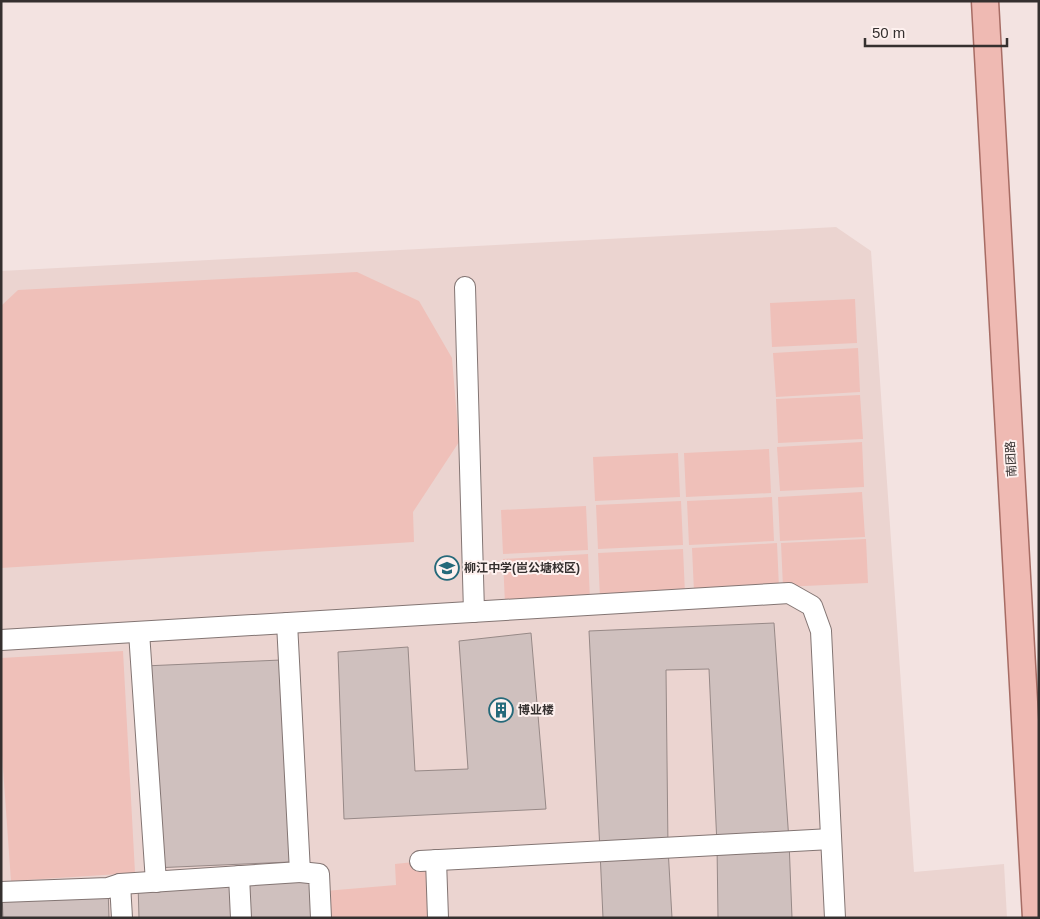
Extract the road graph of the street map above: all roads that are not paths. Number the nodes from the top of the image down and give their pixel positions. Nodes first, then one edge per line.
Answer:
1 (985, 1) edge
2 (465, 287) dead end
3 (474, 612) junction
4 (287, 623) junction
5 (139, 632) junction
6 (1, 640) edge
7 (831, 839) junction
8 (300, 872) junction
9 (239, 876) junction
10 (156, 882) junction
11 (120, 884) junction
12 (1, 892) edge
13 (122, 918) edge
14 (241, 918) edge
15 (321, 918) edge
16 (438, 918) edge
17 (835, 918) edge
18 (1036, 918) edge

1 - 18 main road, 南团路
2 - 3 street
3 - 4 street
3 - 7 street
4 - 5 street
4 - 8 street
5 - 6 street
5 - 10 street
7 - 16 street
7 - 17 street
8 - 9 street
8 - 15 street
9 - 10 street
9 - 14 street
10 - 11 street
11 - 12 street
11 - 13 street

